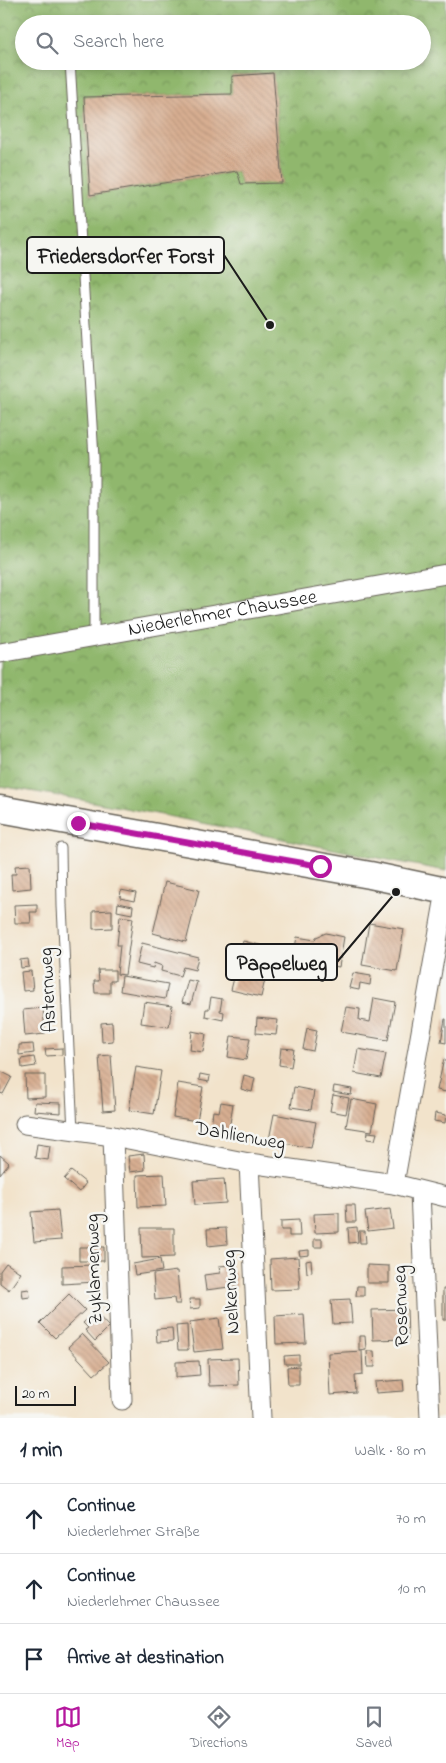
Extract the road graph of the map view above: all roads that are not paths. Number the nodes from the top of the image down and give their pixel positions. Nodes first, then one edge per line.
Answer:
1 (71, 70) edge
2 (446, 574) edge
3 (94, 636) junction
4 (0, 652) edge
5 (0, 809) edge
6 (61, 848) dead end
7 (446, 891) edge
8 (25, 1124) dead end
9 (73, 1131) junction
10 (113, 1136) junction
11 (249, 1163) junction
12 (394, 1184) junction
13 (420, 1192) junction
14 (446, 1197) edge
15 (122, 1400) dead end
16 (261, 1418) edge
17 (430, 1418) edge

1 - 3 lane
2 - 3 street, Niederlehmer Chaussee
3 - 4 street, Niederlehmer Chaussee
5 - 7 main road
6 - 9 lane, Asternweg
7 - 12 street
8 - 9 street, Dahlienweg
9 - 10 street, Dahlienweg
10 - 11 street, Dahlienweg
10 - 15 street, Zyklamenweg
11 - 12 street, Dahlienweg
11 - 16 street, Nelkenweg
12 - 13 street, Dahlienweg
13 - 14 street, Dahlienweg
13 - 17 street, Rosenweg

